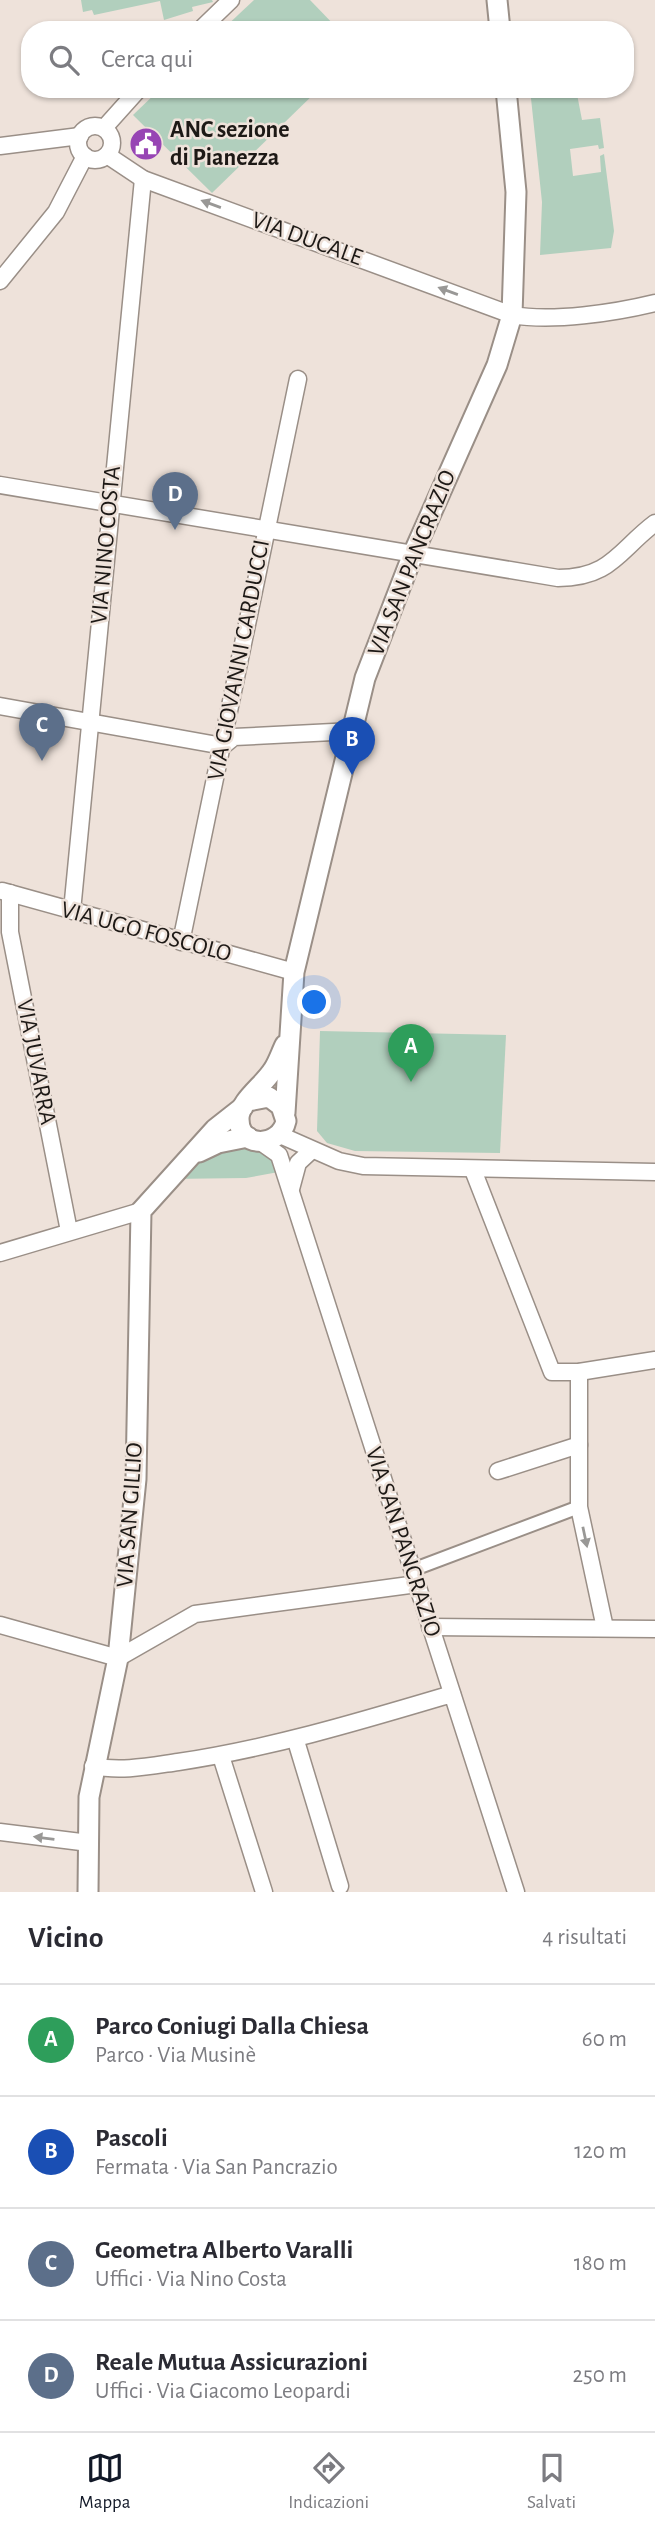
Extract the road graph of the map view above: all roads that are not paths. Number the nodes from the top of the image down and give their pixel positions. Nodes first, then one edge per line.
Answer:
1 (231, 0) edge
2 (496, 0) edge
3 (209, 21) edge
4 (499, 21) edge
5 (131, 98) edge
6 (507, 98) edge
7 (104, 128) junction
8 (80, 136) junction
9 (0, 146) edge
10 (107, 155) junction
11 (85, 156) junction
12 (143, 179) junction
13 (0, 281) edge
14 (655, 303) edge
15 (512, 315) junction
16 (298, 379) dead end
17 (0, 485) edge
18 (110, 503) junction
19 (655, 523) edge
20 (266, 528) junction
21 (413, 554) junction
22 (0, 706) edge
23 (90, 720) junction
24 (353, 731) junction
25 (222, 747) junction
26 (5, 891) edge
27 (72, 911) junction
28 (181, 942) junction
29 (293, 972) junction
30 (288, 1038) junction
31 (246, 1104) junction
32 (273, 1131) junction
33 (316, 1152) junction
34 (192, 1155) junction
35 (473, 1171) junction
36 (655, 1172) edge
37 (290, 1192) junction
38 (141, 1211) junction
39 (69, 1231) junction
40 (0, 1253) edge
41 (655, 1360) edge
42 (579, 1372) junction
43 (579, 1446) junction
44 (498, 1471) dead end
45 (579, 1507) junction
46 (414, 1577) junction
47 (0, 1625) edge
48 (430, 1627) junction
49 (605, 1628) junction
50 (655, 1629) edge
51 (118, 1658) junction
52 (452, 1694) junction
53 (296, 1741) junction
54 (221, 1756) junction
55 (93, 1766) junction
56 (0, 1832) edge
57 (89, 1843) junction
58 (340, 1886) dead end
59 (88, 1892) edge
60 (264, 1892) edge
61 (516, 1892) edge

1 - 3 street
2 - 4 street
5 - 7 street
6 - 15 street, VIA SAN PANCRAZIO
7 - 8 street
7 - 10 street
8 - 9 street
8 - 11 street
10 - 11 street
10 - 12 street, VIA DUCALE
11 - 13 street
15 -> 12 street, VIA DUCALE
12 - 18 street, VIA NINO COSTA
14 - 15 street, VIA DUCALE
15 - 21 street, VIA SAN PANCRAZIO
16 - 20 street, VIA GIOVANNI CARDUCCI
17 - 18 street
18 - 20 street
18 - 23 street, VIA NINO COSTA
19 - 21 street
20 - 21 street
20 - 25 street, VIA GIOVANNI CARDUCCI
21 - 24 street, VIA SAN PANCRAZIO
22 - 23 street
23 - 25 street
23 - 27 street, VIA NINO COSTA
24 - 25 street
24 - 29 street, VIA SAN PANCRAZIO
25 - 28 street, VIA GIOVANNI CARDUCCI
26 - 27 street, VIA UGO FOSCOLO
26 - 39 street, VIA JUVARRA
27 - 28 street, VIA UGO FOSCOLO
28 - 29 street, VIA UGO FOSCOLO
29 - 30 street, VIA SAN PANCRAZIO
30 - 31 street, VIA SAN PANCRAZIO
30 - 32 street, VIA SAN PANCRAZIO
31 - 32 street
31 - 32 street
31 - 34 street
32 - 33 street
32 - 34 street
32 - 37 street, VIA SAN PANCRAZIO
33 - 35 street
33 - 37 street
34 - 38 street
35 - 36 street
35 - 42 street
37 - 46 street, VIA SAN PANCRAZIO
38 - 39 street
38 - 51 street, VIA SAN GILLIO
39 - 40 street
41 - 42 street
42 - 43 street
43 - 44 street
43 - 45 street
45 - 46 street
45 -> 49 street
46 - 48 street, VIA SAN PANCRAZIO
46 - 51 street
47 - 51 street
48 - 49 street
48 - 52 street, VIA SAN PANCRAZIO
49 - 50 street
51 - 55 street, VIA SAN GILLIO
52 - 53 street
52 - 61 street, VIA SAN PANCRAZIO
53 - 54 street
53 - 58 street
54 - 55 street
54 - 60 street
55 - 57 street, VIA SAN GILLIO
57 -> 56 street
57 - 59 street, VIA SAN GILLIO

